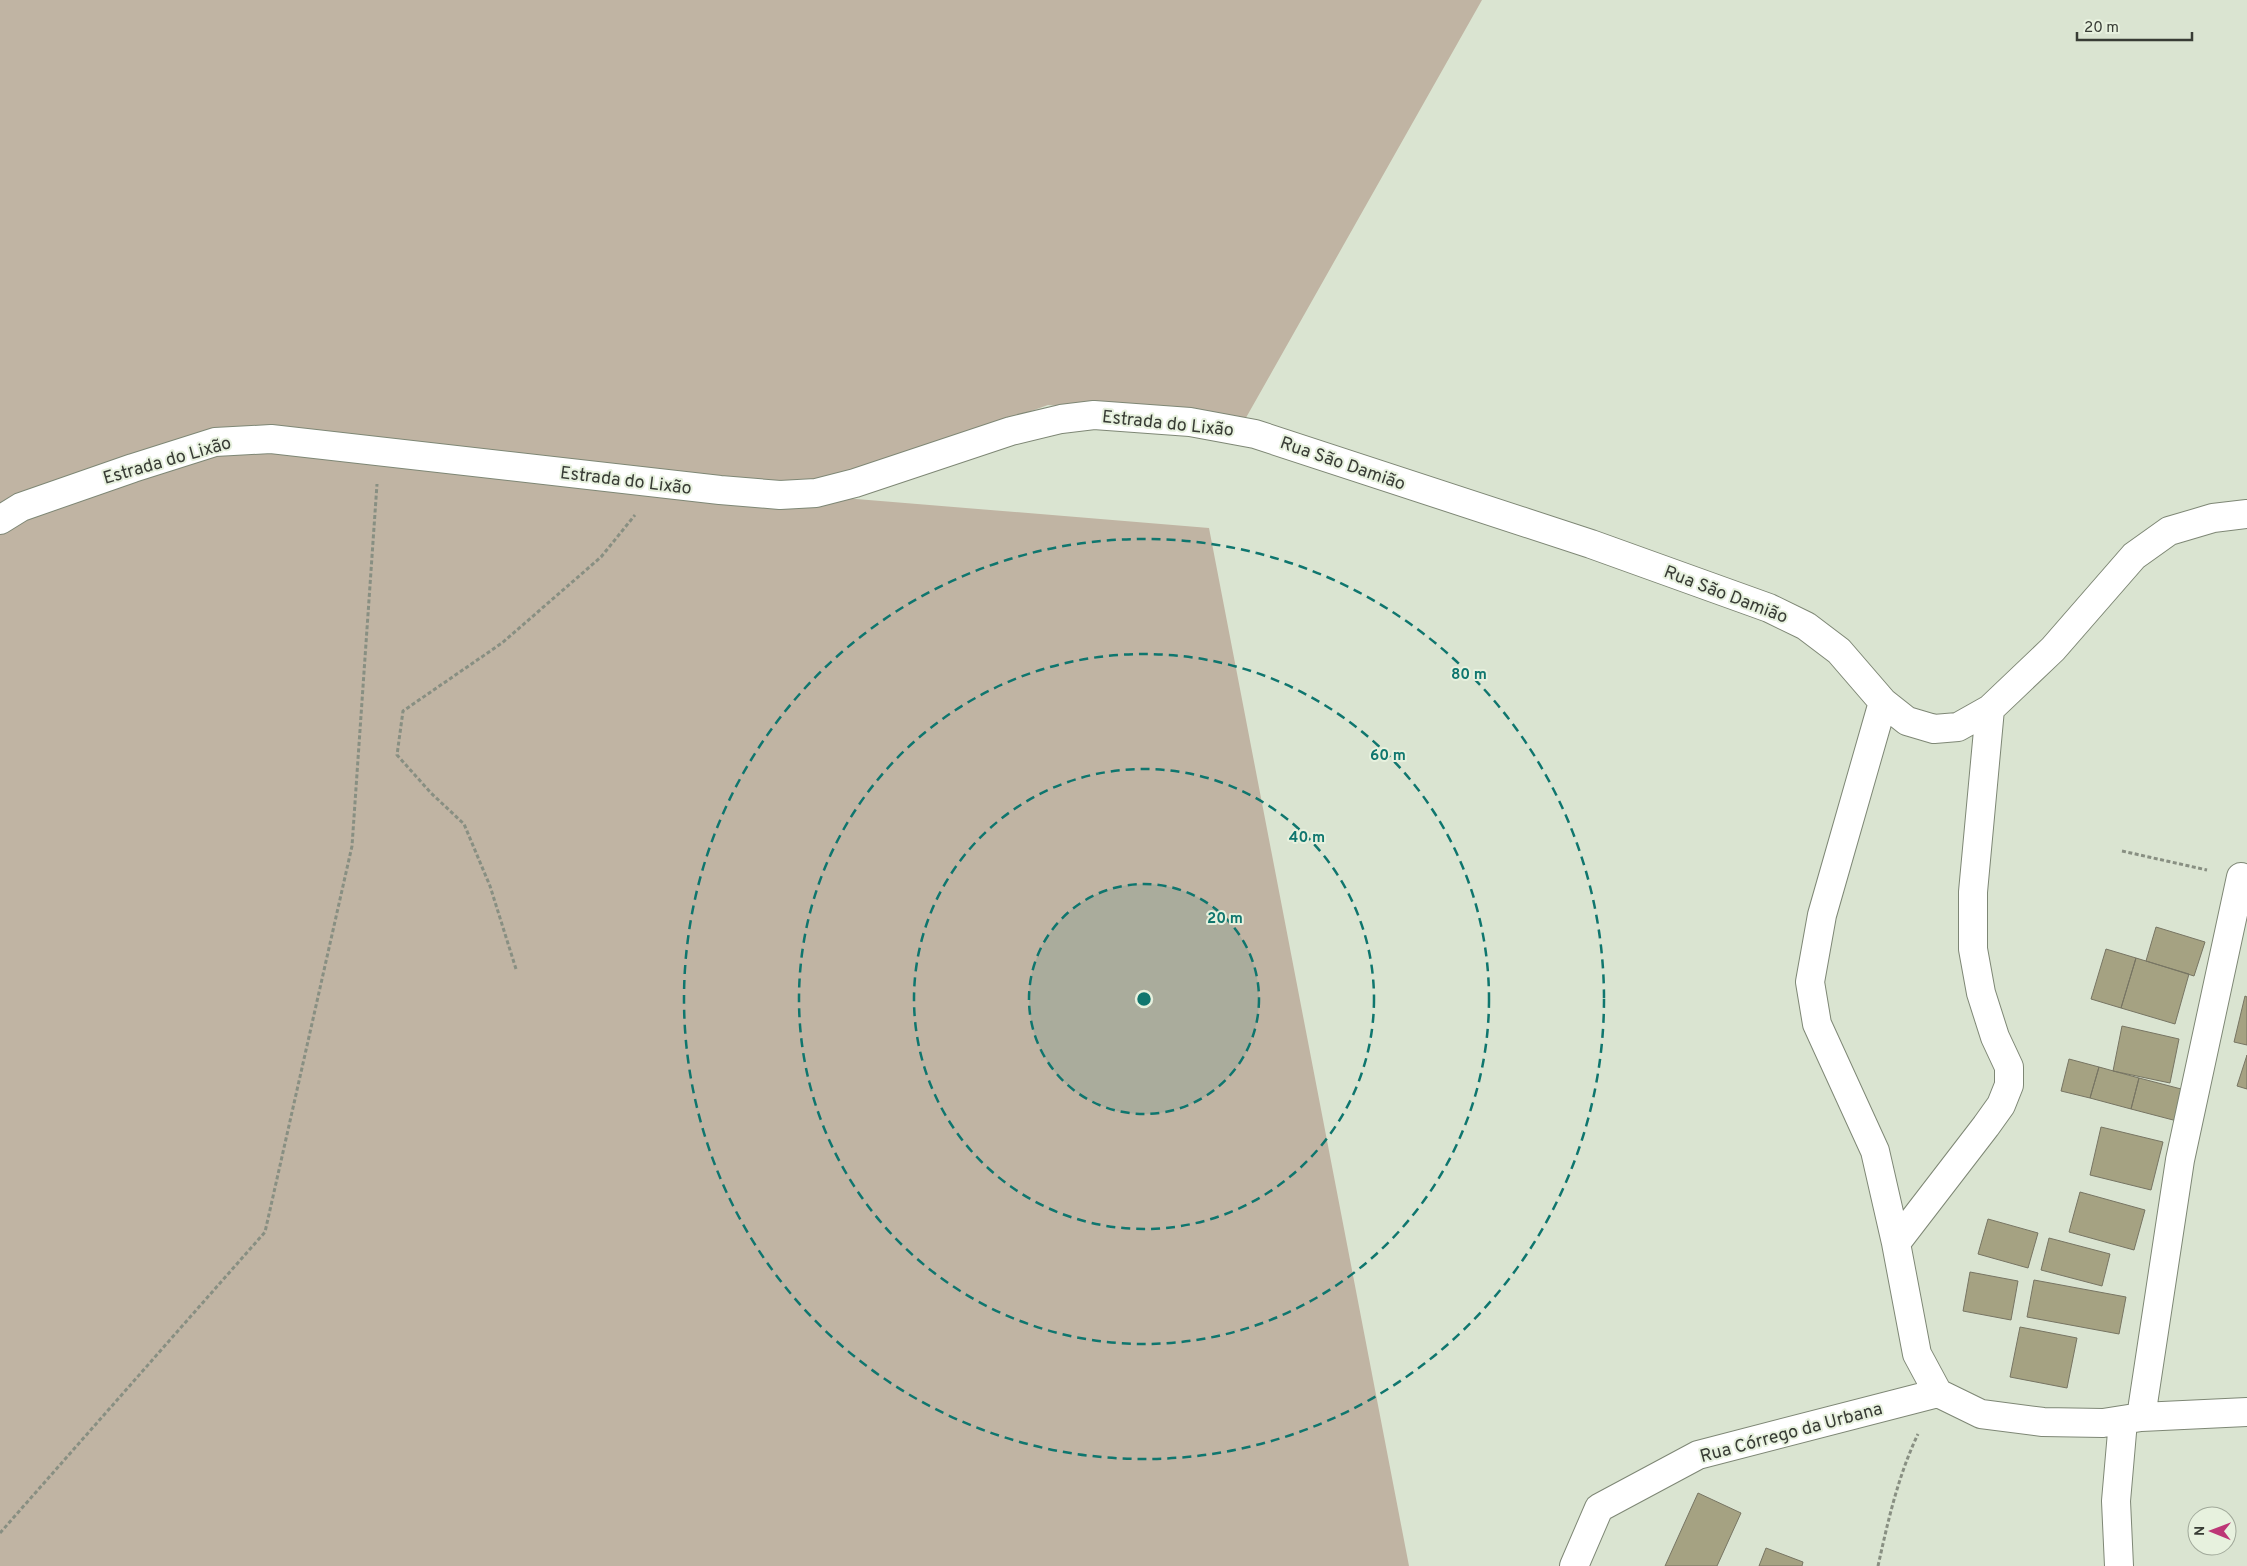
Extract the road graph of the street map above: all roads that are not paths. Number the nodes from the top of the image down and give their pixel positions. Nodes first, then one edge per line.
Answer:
1 (1255, 434) joint
2 (2247, 514) edge
3 (0, 520) edge
4 (1883, 702) junction
5 (1990, 709) junction
6 (2241, 877) road end
7 (1896, 1243) junction
8 (1938, 1393) junction
9 (2247, 1412) edge
10 (2132, 1419) junction
11 (1574, 1566) edge
12 (2118, 1566) edge

1 - 3 street, Estrada do Lixão
1 - 4 street, Rua São Damião
2 - 5 street, Rua São Damião
4 - 5 street, Rua São Damião
4 - 7 street
5 - 7 street
6 - 10 street
7 - 8 street
8 - 10 street
8 - 11 street, Rua Córrego da Urbana
9 - 10 street
10 - 12 street

